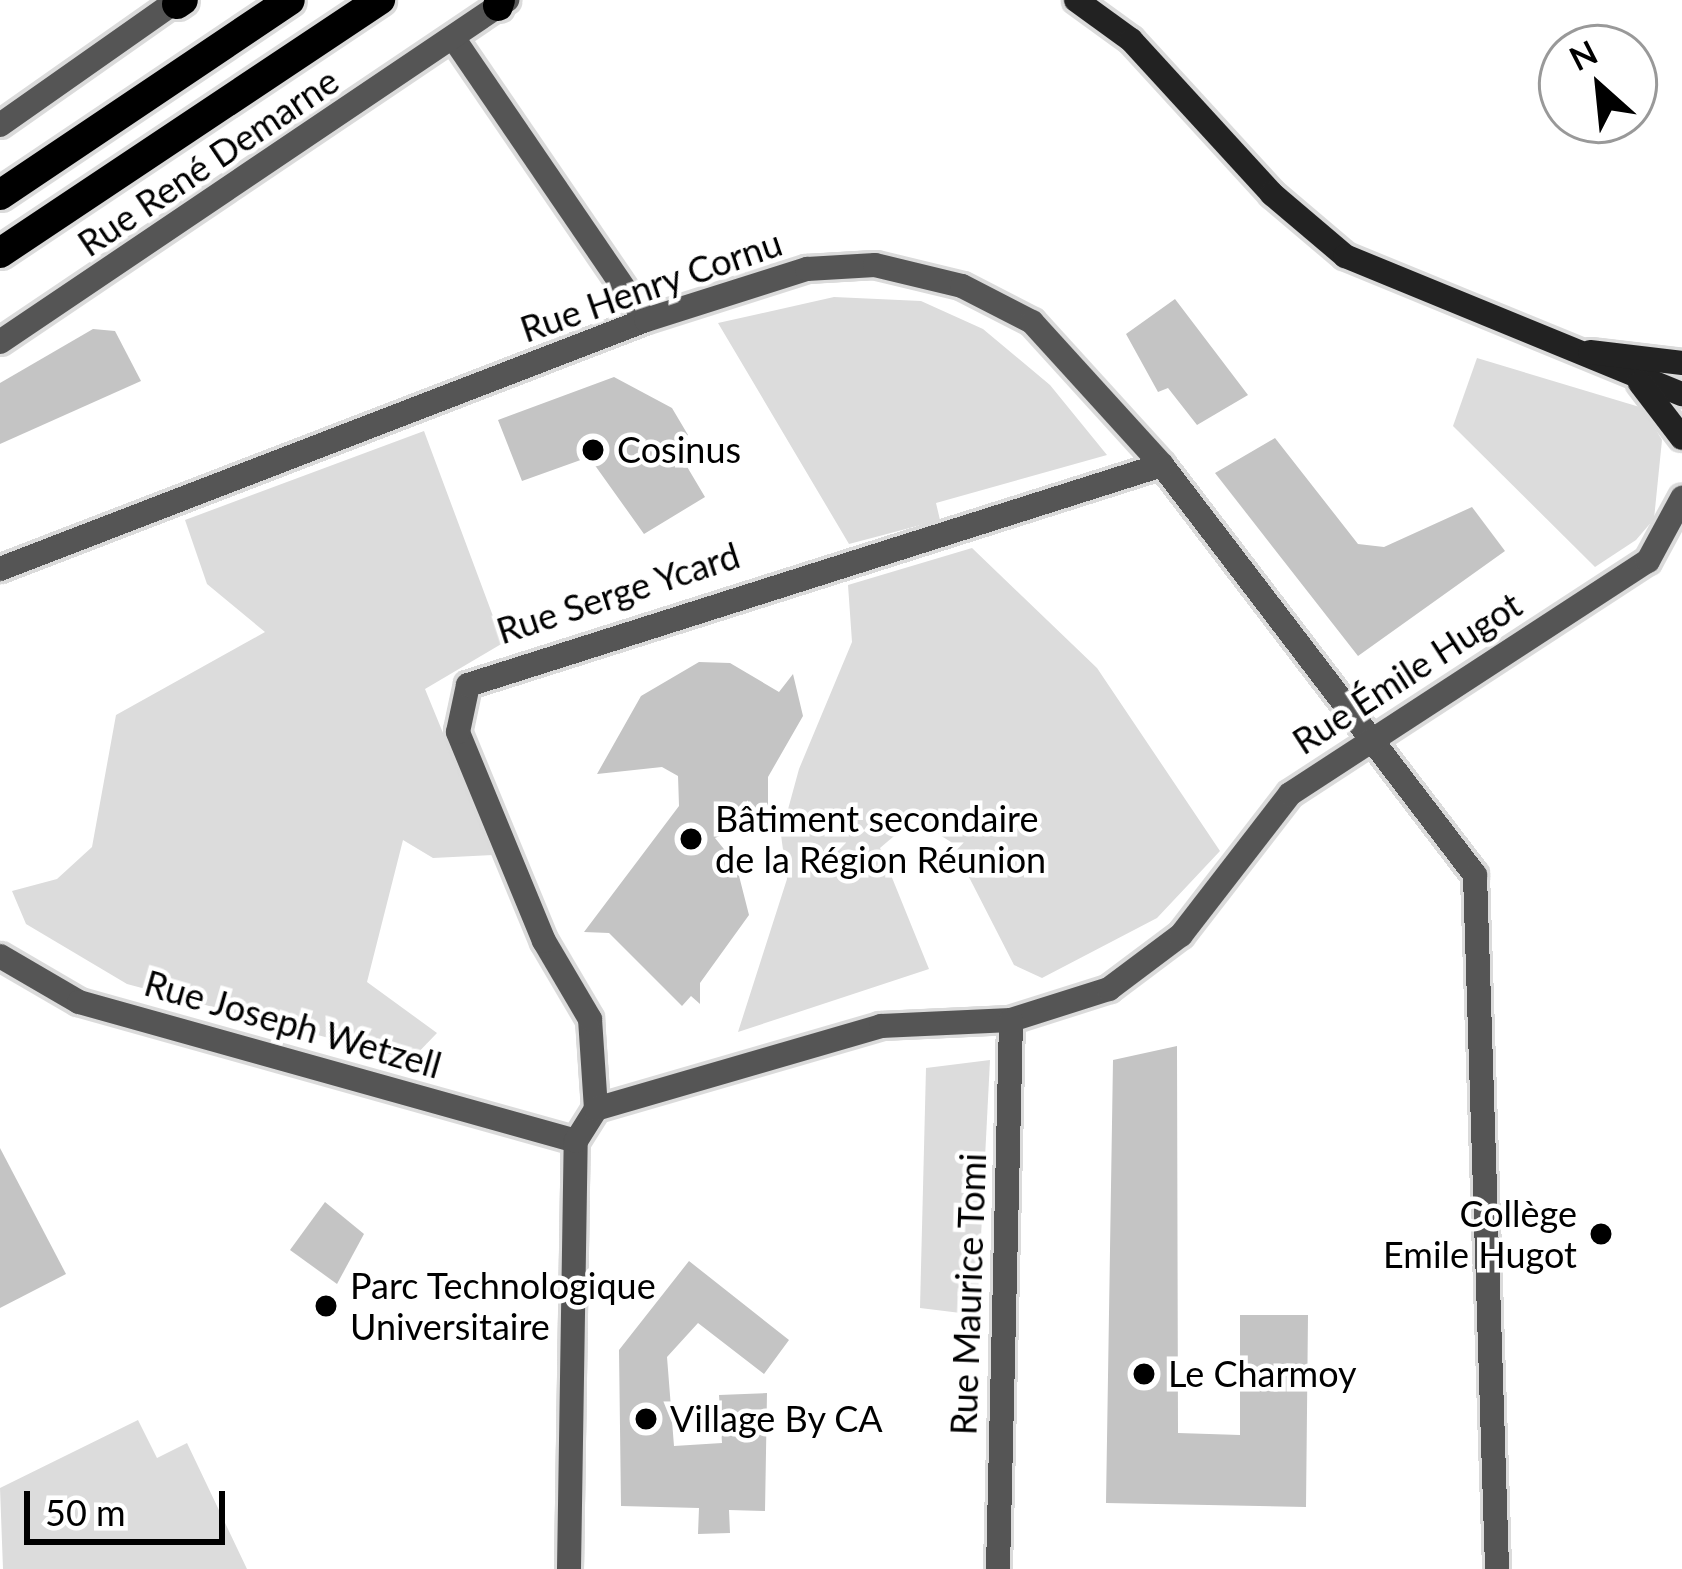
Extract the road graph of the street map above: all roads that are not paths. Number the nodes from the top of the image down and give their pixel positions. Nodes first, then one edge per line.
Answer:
1 (290, 0) edge
2 (380, 0) edge
3 (1076, 0) edge
4 (1110, 0) edge
5 (180, 1) edge
6 (502, 2) edge
7 (454, 39) junction
8 (1131, 40) junction
9 (0, 125) edge
10 (0, 195) edge
11 (0, 253) edge
12 (646, 320) junction
13 (0, 342) edge
14 (1586, 352) junction
15 (1682, 363) edge
16 (1630, 373) junction
17 (1682, 394) edge
18 (1682, 438) edge
19 (1162, 465) junction
20 (1682, 497) edge
21 (1672, 549) edge
22 (0, 569) edge
23 (1368, 737) junction
24 (0, 956) edge
25 (1011, 1020) junction
26 (596, 1109) junction
27 (576, 1141) junction
28 (569, 1569) edge
29 (998, 1569) edge
30 (1497, 1569) edge

1 - 10 main road
2 - 11 main road
3 - 8 main road
4 - 8 main road
5 - 9 street
6 - 7 street, Rue René Demarne
7 - 12 street
7 - 13 street, Rue René Demarne
8 - 14 main road
12 - 19 street, Rue Henry Cornu
12 - 22 street, Rue Henry Cornu
14 - 15 main road
14 - 16 main road
16 - 17 main road
16 - 18 main road
19 - 23 street, Rue Henry Cornu
19 - 26 street, Rue Serge Ycard
20 - 21 street, Rue Émile Hugot
21 - 23 street, Rue Émile Hugot
23 - 25 street, Rue Émile Hugot
23 - 30 street, Rue Henry Cornu
24 - 27 street, Rue Joseph Wetzell
25 - 26 street, Rue Émile Hugot
25 - 29 street, Rue Maurice Tomi
26 - 27 street
27 - 28 street

